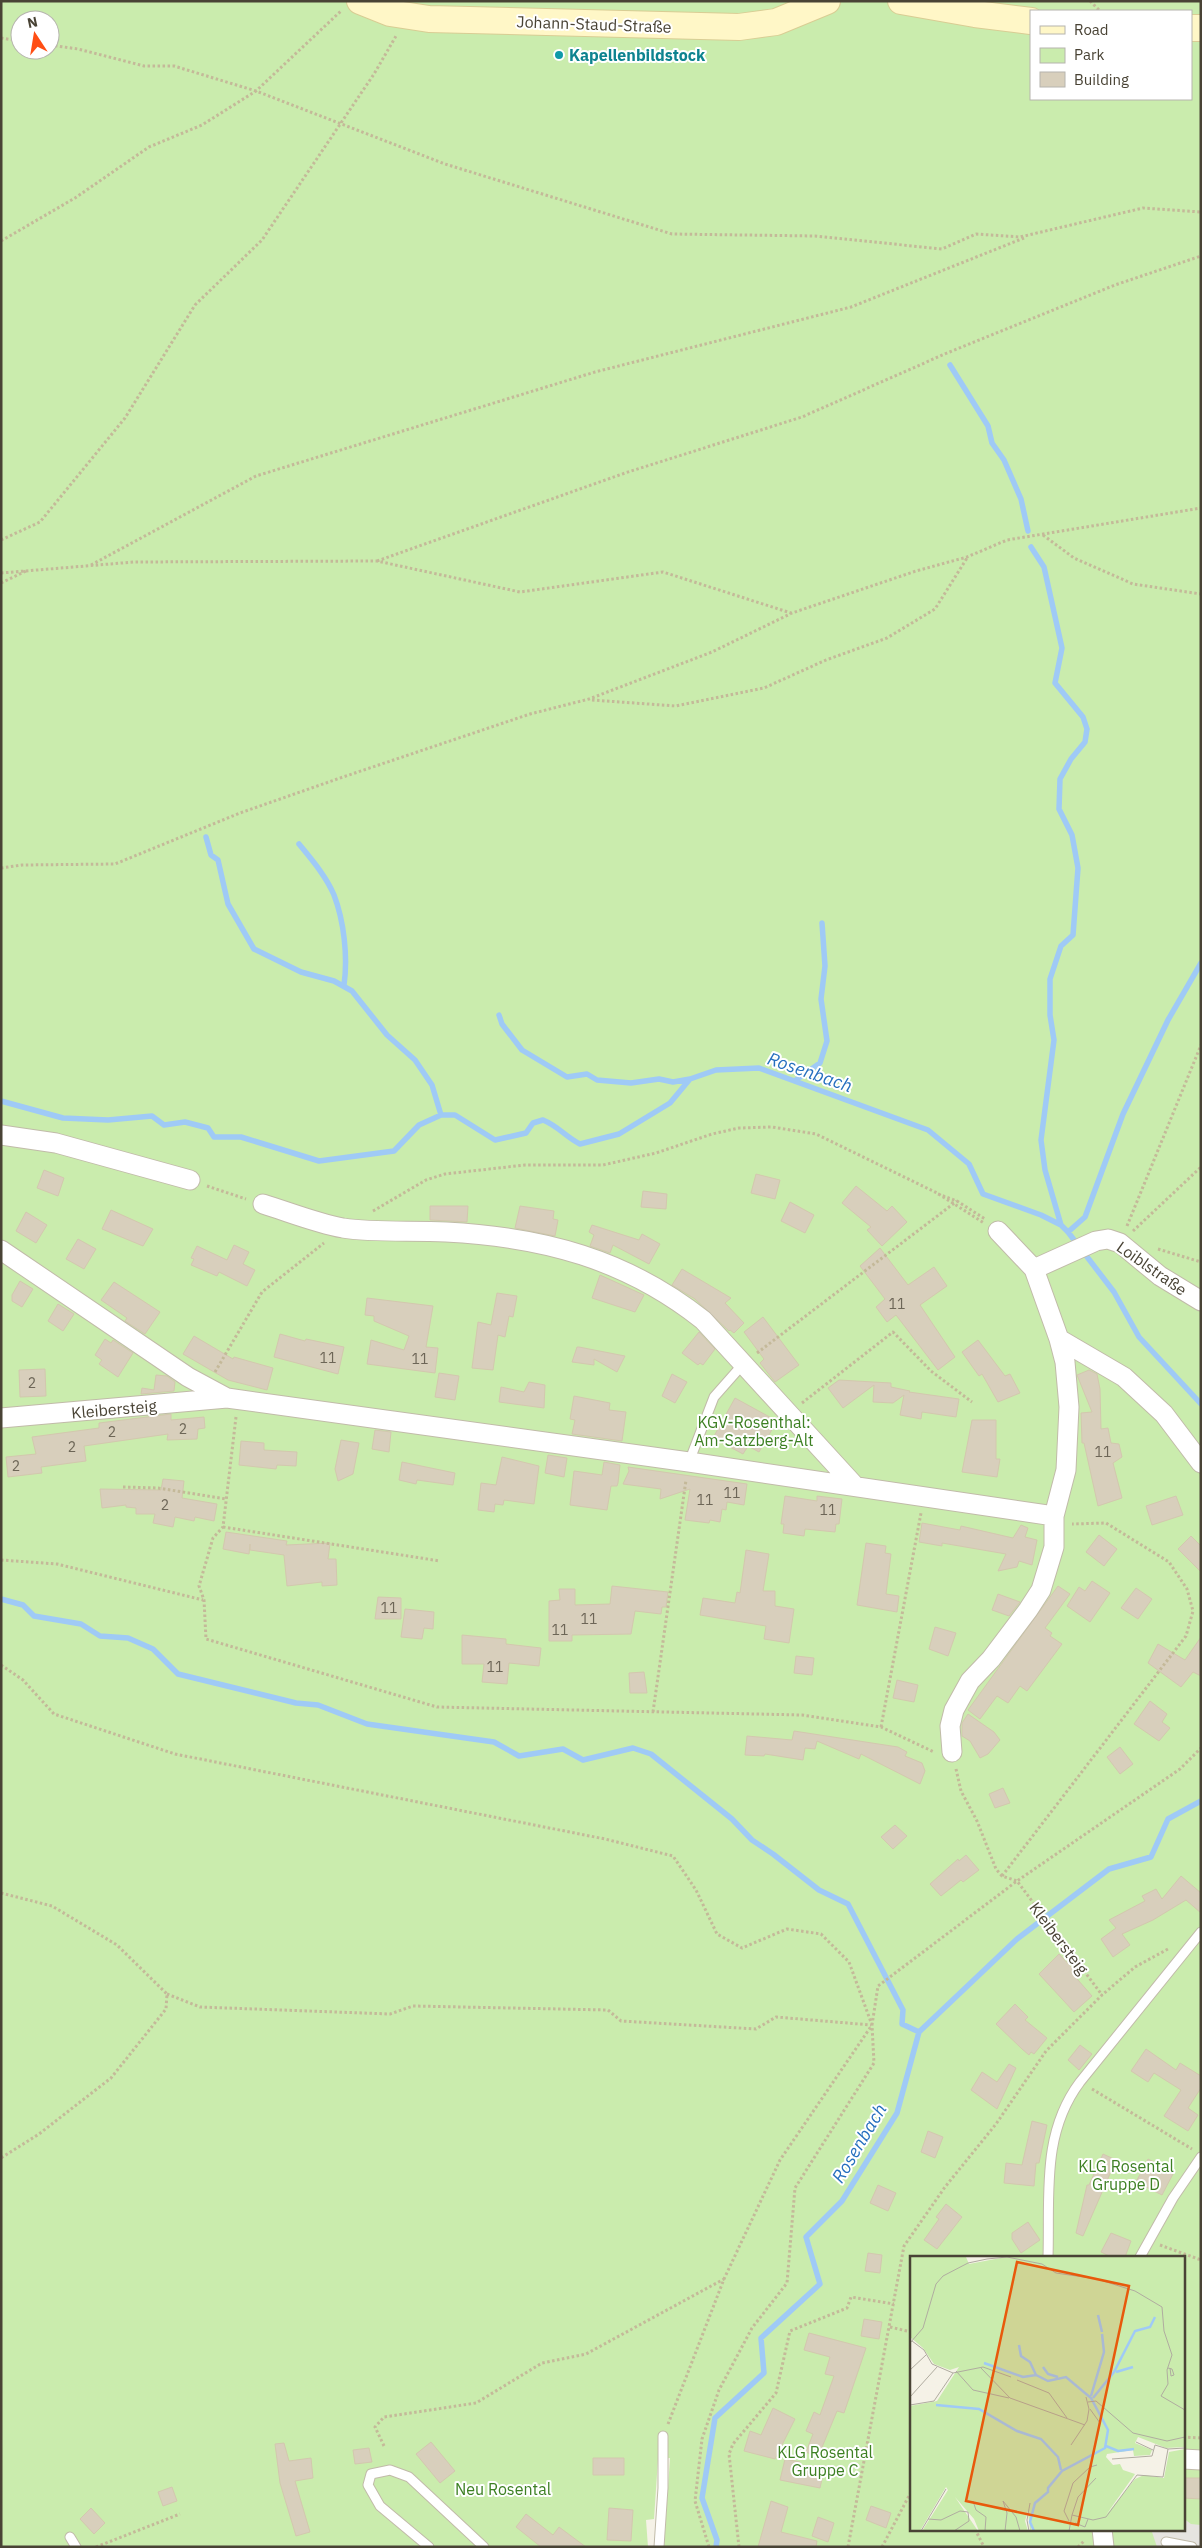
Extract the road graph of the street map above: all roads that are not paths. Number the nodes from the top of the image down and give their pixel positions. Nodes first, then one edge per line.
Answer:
1 (827, 1) edge
2 (901, 1) edge
3 (352, 4) edge
4 (1030, 21) edge
5 (1, 1135) edge
6 (190, 1180) road end
7 (263, 1204) road end
8 (992, 1226) road end
9 (1, 1250) edge
10 (1040, 1266) junction
11 (1201, 1301) edge
12 (1060, 1339) junction
13 (744, 1363) junction
14 (233, 1399) junction
15 (1, 1418) edge
16 (689, 1462) junction
17 (1201, 1463) edge
18 (855, 1486) junction
19 (1054, 1516) junction
20 (952, 1752) road end
21 (1200, 1932) edge
22 (1201, 2157) edge
23 (1048, 2256) edge
24 (1140, 2256) edge
25 (663, 2436) road end
26 (1184, 2459) edge
27 (1201, 2460) edge
28 (70, 2537) dead end
29 (1166, 2542) dead end
30 (76, 2547) edge
31 (429, 2547) edge
32 (484, 2547) edge
33 (659, 2547) edge
34 (1192, 2547) edge

1 - 3 street, Johann-Staud-Straße
2 - 4 street
5 - 6 street
7 - 13 street
8 - 10 street
9 - 14 street
10 - 11 street, Loiblstraße
10 - 12 street
12 - 17 street
12 - 19 street
13 - 16 lane
13 - 18 street
14 - 15 street, Kleibersteig
14 - 16 street
16 - 18 street
18 - 19 street
19 - 20 street
21 - 23 lane
22 - 24 lane
25 - 33 lane
26 - 27 street
28 - 30 lane
29 - 34 lane
31 - 32 lane

